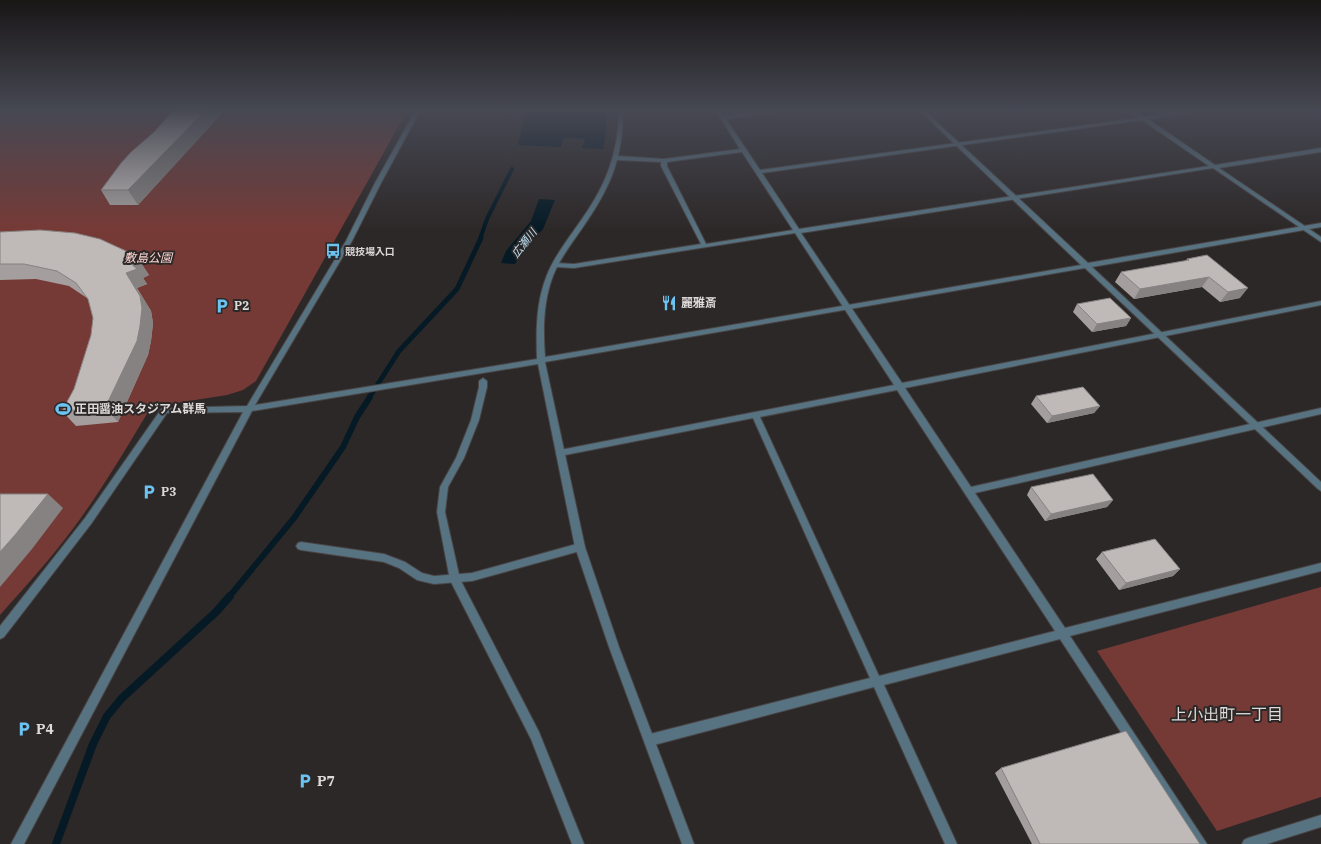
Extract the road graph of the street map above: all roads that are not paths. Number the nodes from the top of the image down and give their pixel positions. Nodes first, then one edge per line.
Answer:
1 (396, 150) edge
2 (619, 150) edge
3 (739, 150) edge
4 (742, 150) edge
5 (917, 150) edge
6 (963, 150) edge
7 (1189, 150) edge
8 (1319, 150) edge
9 (617, 158) junction
10 (664, 161) junction
11 (1213, 167) junction
12 (758, 172) junction
13 (1013, 198) junction
14 (1321, 225) edge
15 (1302, 228) junction
16 (797, 231) junction
17 (1321, 240) edge
18 (704, 245) junction
19 (556, 265) junction
20 (1086, 266) junction
21 (1321, 303) edge
22 (847, 308) junction
23 (1159, 335) junction
24 (541, 360) junction
25 (483, 381) dead end
26 (900, 387) junction
27 (249, 409) junction
28 (1321, 411) edge
29 (755, 415) junction
30 (1256, 426) junction
31 (560, 453) junction
32 (1321, 487) edge
33 (970, 491) junction
34 (301, 546) dead end
35 (580, 546) junction
36 (1321, 567) edge
37 (455, 580) junction
38 (0, 634) edge
39 (1064, 634) junction
40 (877, 681) junction
41 (650, 740) junction
42 (1321, 821) edge
43 (17, 844) edge
44 (578, 844) edge
45 (688, 844) edge
46 (951, 844) edge
47 (1201, 844) edge
48 (1248, 844) edge

1 - 27 street
2 - 9 street
3 - 10 street
4 - 12 street
5 - 12 street
6 - 13 street
7 - 11 street
8 - 11 street
9 - 10 street
9 - 19 street
10 - 18 street
11 - 13 street
11 - 15 street
12 - 16 street
13 - 16 street
13 - 20 street
14 - 15 street
15 - 17 street
15 - 20 street
16 - 18 street
16 - 22 street
18 - 19 street
19 - 24 street
20 - 22 street
20 - 23 street
21 - 23 street
22 - 24 street
22 - 26 street
23 - 26 street
23 - 30 street
24 - 27 street
24 - 31 street
25 - 37 street
26 - 29 street
26 - 33 street
27 - 38 street
27 - 43 street
28 - 30 street
29 - 31 street
29 - 40 street
30 - 32 street
30 - 33 street
31 - 35 street
33 - 39 street
34 - 37 street
35 - 37 street
35 - 41 street
36 - 39 street
37 - 44 street
39 - 40 street
39 - 47 street
40 - 41 street
40 - 46 street
41 - 45 street
42 - 48 street

